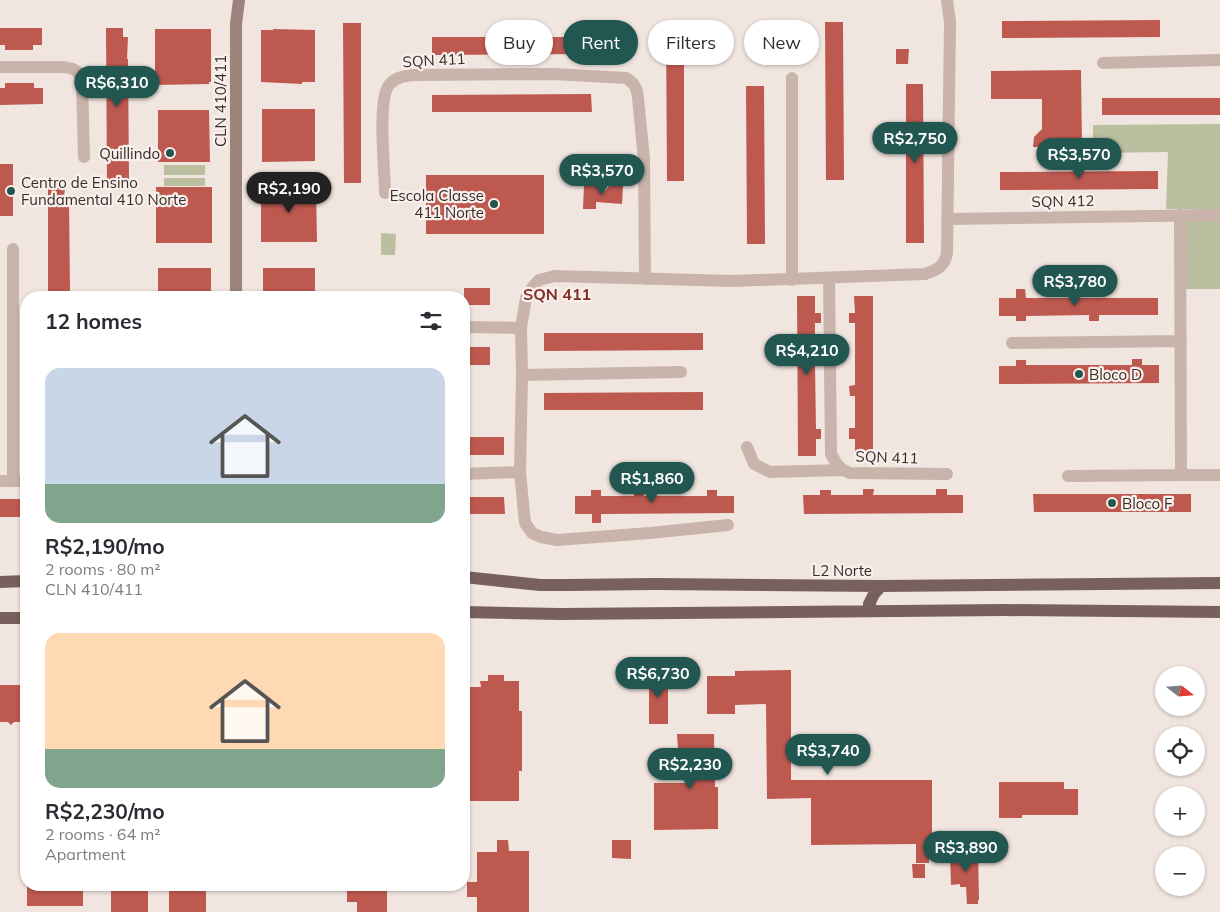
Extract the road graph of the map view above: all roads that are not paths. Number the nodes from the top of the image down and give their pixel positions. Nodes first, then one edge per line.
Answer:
1 (231, 0) edge
2 (239, 0) edge
3 (948, 1) edge
4 (236, 24) junction
5 (1220, 60) edge
6 (1104, 63) dead end
7 (0, 67) edge
8 (792, 78) dead end
9 (84, 157) dead end
10 (385, 193) dead end
11 (1180, 215) junction
12 (1220, 215) edge
13 (947, 219) junction
14 (14, 249) dead end
15 (829, 278) junction
16 (645, 279) junction
17 (792, 280) junction
18 (236, 291) edge
19 (470, 327) edge
20 (521, 328) junction
21 (1182, 341) junction
22 (1012, 343) dead end
23 (681, 372) dead end
24 (522, 375) junction
25 (747, 447) dead end
26 (843, 470) junction
27 (520, 472) junction
28 (470, 474) edge
29 (946, 474) dead end
30 (1181, 475) junction
31 (1220, 475) edge
32 (1068, 476) dead end
33 (6, 481) edge
34 (20, 481) edge
35 (728, 525) dead end
36 (470, 578) edge
37 (20, 581) edge
38 (0, 582) edge
39 (1220, 583) edge
40 (881, 586) junction
41 (872, 610) junction
42 (470, 612) edge
43 (1220, 612) edge
44 (0, 618) edge
45 (20, 618) edge

1 - 4 street, CLN 410/411
2 - 4 street, CLN 410/411
3 - 13 street
4 - 18 street, CLN 410/411
5 - 6 street
7 - 9 street
8 - 17 street
10 - 16 street, SQN 411
11 - 12 street, SQN 412
11 - 13 street, SQN 412
11 - 21 street
13 - 15 street
14 - 33 street
15 - 17 street
15 - 26 street, SQN 411
16 - 17 street
16 - 20 street
19 - 20 street
20 - 24 street
21 - 22 street
21 - 30 street
23 - 24 street
24 - 27 street
25 - 26 street
26 - 29 street, SQN 411
27 - 28 street
27 - 35 street
30 - 31 street
30 - 32 street
33 - 34 street
36 - 40 main road, L2 Norte
37 - 38 main road
39 - 40 main road, L2 Norte
40 - 41 main road
41 - 42 main road
41 - 43 main road
44 - 45 main road

